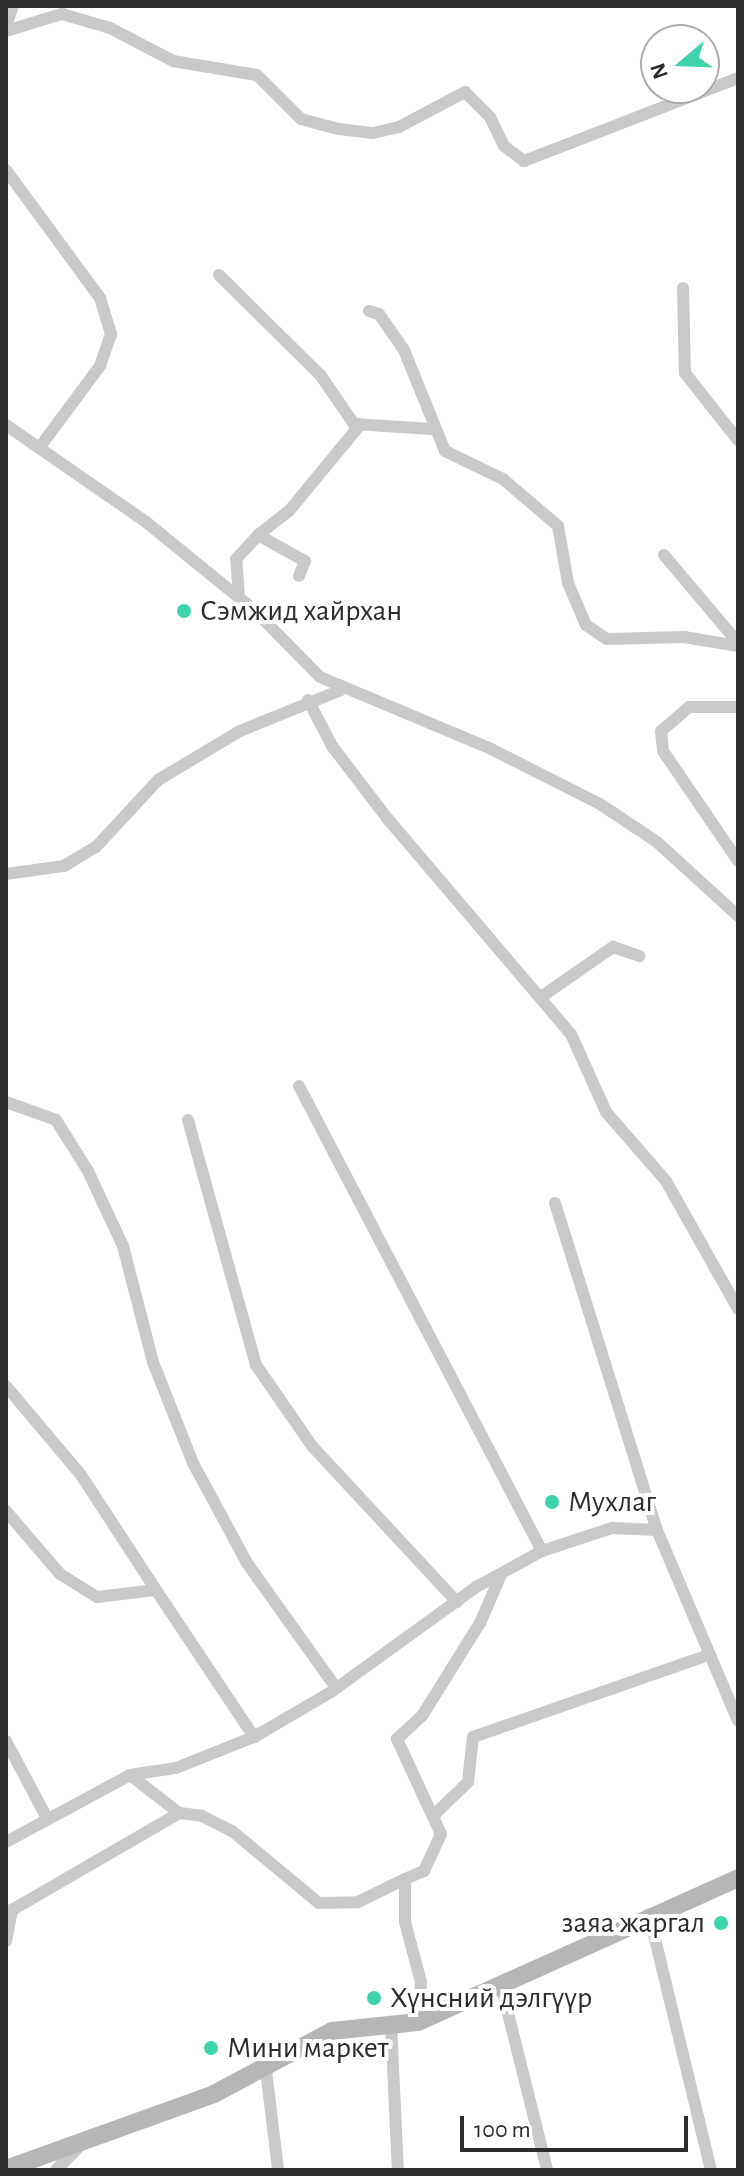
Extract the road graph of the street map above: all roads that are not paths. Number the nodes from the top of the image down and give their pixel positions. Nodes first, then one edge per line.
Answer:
1 (13, 6) edge
2 (6, 29) edge
3 (738, 78) edge
4 (6, 170) edge
5 (219, 275) dead end
6 (683, 288) dead end
7 (369, 311) dead end
8 (6, 425) edge
9 (360, 425) junction
10 (432, 429) junction
11 (738, 440) edge
12 (39, 448) junction
13 (258, 535) junction
14 (664, 555) dead end
15 (299, 576) dead end
16 (239, 598) junction
17 (738, 644) edge
18 (341, 690) junction
19 (308, 700) junction
20 (738, 707) edge
21 (738, 861) edge
22 (6, 874) edge
23 (738, 916) edge
24 (639, 956) dead end
25 (541, 997) junction
26 (299, 1086) dead end
27 (6, 1102) edge
28 (188, 1120) dead end
29 (555, 1203) dead end
30 (738, 1309) edge
31 (6, 1386) edge
32 (6, 1511) edge
33 (657, 1530) junction
34 (542, 1551) junction
35 (501, 1575) junction
36 (156, 1590) junction
37 (457, 1602) junction
38 (708, 1655) junction
39 (336, 1688) junction
40 (738, 1721) edge
41 (254, 1737) junction
42 (6, 1741) edge
43 (130, 1775) junction
44 (179, 1813) junction
45 (434, 1815) junction
46 (48, 1820) junction
47 (6, 1842) edge
48 (738, 1878) edge
49 (405, 1879) junction
50 (649, 1914) junction
51 (6, 1941) edge
52 (501, 1985) junction
53 (418, 2022) junction
54 (391, 2024) junction
55 (265, 2062) junction
56 (77, 2149) junction
57 (6, 2169) edge
58 (56, 2170) edge
59 (278, 2170) edge
60 (398, 2170) edge
61 (547, 2170) edge
62 (711, 2170) edge

1 - 2 street
2 - 3 street
4 - 12 street
5 - 9 street
6 - 11 street
7 - 10 street
8 - 12 street
9 - 10 street
9 - 13 street
10 - 17 street
12 - 16 street
13 - 15 street
13 - 16 street
14 - 17 street
16 - 18 street
18 - 19 street
18 - 23 street
19 - 22 street
19 - 25 street
20 - 21 street
24 - 25 street
25 - 30 street
26 - 34 street
27 - 39 street
28 - 37 street
29 - 33 street
31 - 36 street
32 - 36 street
33 - 34 street
33 - 38 street
34 - 35 street
35 - 37 street
35 - 45 street
36 - 41 street
37 - 39 street
38 - 40 street
38 - 45 street
39 - 41 street
41 - 43 street
42 - 46 street
43 - 44 street
43 - 46 street
44 - 49 street
44 - 51 street
45 - 49 street
46 - 47 street
48 - 50 main road
49 - 53 street
50 - 52 main road
50 - 62 street
52 - 53 main road
52 - 61 street
53 - 54 main road
54 - 55 main road
54 - 60 street
55 - 56 main road
55 - 59 street
56 - 57 main road
56 - 58 street

